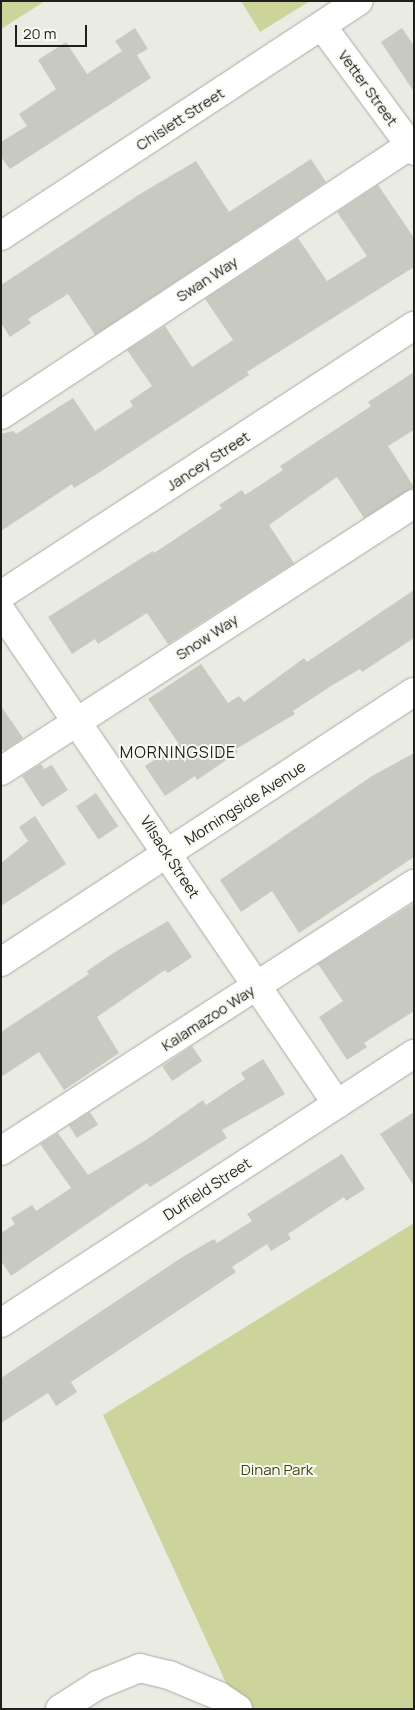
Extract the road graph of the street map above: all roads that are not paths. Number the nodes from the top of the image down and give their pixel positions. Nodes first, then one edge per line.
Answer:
1 (359, 1) edge
2 (322, 26) junction
3 (412, 146) edge
4 (1, 236) edge
5 (414, 326) edge
6 (1, 415) edge
7 (414, 504) edge
8 (1, 595) edge
9 (1, 611) edge
10 (414, 692) edge
11 (78, 720) junction
12 (1, 771) edge
13 (169, 853) junction
14 (414, 884) edge
15 (1, 962) edge
16 (255, 987) junction
17 (414, 1054) edge
18 (337, 1104) junction
19 (1, 1151) edge
20 (1, 1323) edge
21 (60, 1709) edge
22 (238, 1709) edge

1 - 2 street, Chislett Street
2 - 3 street, Vetter Street
2 - 4 street, Chislett Street
3 - 6 street, Swan Way
5 - 8 street, Jancey Street
7 - 11 street, Snow Way
9 - 11 street, Vilsack Street
10 - 13 street, Morningside Avenue
11 - 12 street, Snow Way
11 - 13 street, Vilsack Street
13 - 15 street, Morningside Avenue
13 - 16 street, Vilsack Street
14 - 16 street, Kalamazoo Way
16 - 18 street, Vilsack Street
16 - 19 street, Kalamazoo Way
17 - 18 street, Duffield Street
18 - 20 street, Duffield Street
21 - 22 street

